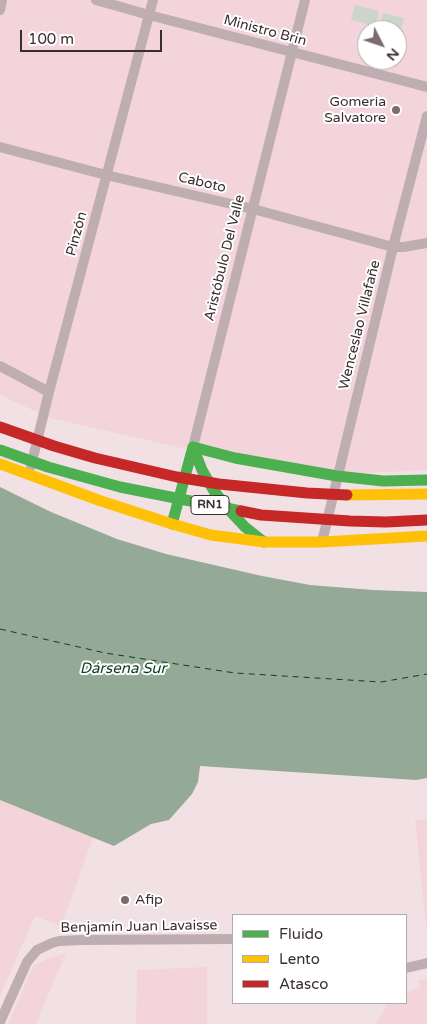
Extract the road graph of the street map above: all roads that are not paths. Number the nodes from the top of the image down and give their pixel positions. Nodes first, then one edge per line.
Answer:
1 (2, 0) edge
2 (96, 0) edge
3 (153, 0) edge
4 (304, 0) edge
5 (0, 10) edge
6 (149, 15) junction
7 (291, 52) junction
8 (427, 87) edge
9 (427, 116) edge
10 (0, 147) edge
11 (106, 175) junction
12 (253, 209) junction
13 (427, 244) edge
14 (393, 247) junction
15 (0, 366) edge
16 (49, 392) junction
17 (0, 427) edge
18 (193, 447) junction
19 (0, 450) edge
20 (0, 464) edge
21 (28, 475) junction
22 (337, 476) junction
23 (427, 480) edge
24 (427, 494) edge
25 (427, 520) edge
26 (172, 524) junction
27 (427, 536) edge
28 (264, 542) junction
29 (322, 542) junction
30 (232, 940) edge
31 (427, 962) edge
32 (407, 968) edge
33 (0, 1022) edge

1 - 5 street
2 - 6 street, Ministro Brin
3 - 6 street, Pinzón
4 - 7 street, Aristóbulo Del Valle
6 - 7 street, Ministro Brin
6 - 11 street, Pinzón
7 - 8 street, Ministro Brin
7 - 12 street, Aristóbulo Del Valle
9 - 14 street, Wenceslao Villafañe
10 - 11 street, Caboto
11 - 12 street, Caboto
11 - 16 street, Pinzón
12 - 14 street, Caboto
12 - 18 street, Aristóbulo Del Valle
13 - 14 street, Caboto
14 - 22 street, Wenceslao Villafañe
15 - 16 street
16 - 21 street, Pinzón
17 - 24 main road, RN1, bridge
18 - 22 main road
18 - 26 main road, Aristóbulo Del Valle
18 - 28 main road
19 - 25 main road, RN1, bridge
20 - 21 main road
21 - 26 main road
22 - 23 main road
22 - 29 street, Wenceslao Villafañe
26 - 28 main road
27 - 29 main road
28 - 29 main road
30 - 33 street, Benjamín Juan Lavaisse
31 - 32 street

